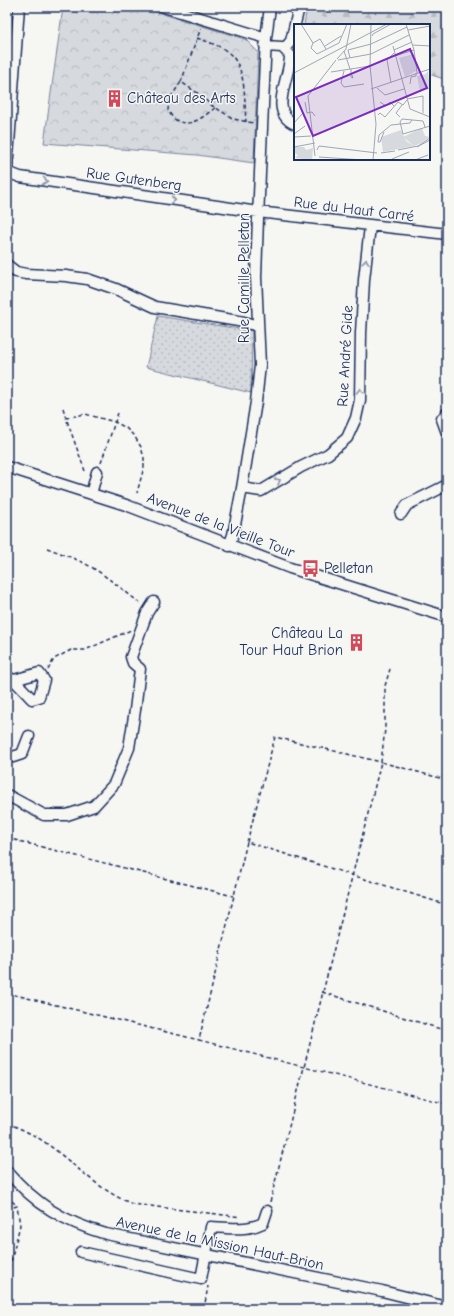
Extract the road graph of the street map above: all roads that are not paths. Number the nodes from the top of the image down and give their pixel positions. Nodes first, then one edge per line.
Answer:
1 (19, 7) edge
2 (164, 7) edge
3 (270, 7) edge
4 (299, 7) edge
5 (295, 24) edge
6 (294, 31) edge
7 (265, 42) junction
8 (290, 54) edge
9 (294, 124) edge
10 (7, 171) edge
11 (258, 212) junction
12 (370, 226) junction
13 (447, 234) edge
14 (7, 265) edge
15 (258, 326) junction
16 (447, 413) edge
17 (447, 433) edge
18 (7, 467) edge
19 (97, 472) road end
20 (447, 485) edge
21 (242, 488) junction
22 (91, 494) junction
23 (401, 514) dead end
24 (229, 546) junction
25 (152, 605) road end
26 (447, 617) edge
27 (11, 678) edge
28 (29, 736) dead end
29 (7, 755) edge
30 (7, 795) edge
31 (7, 1170) edge
32 (267, 1211) road end
33 (81, 1252) dead end
34 (205, 1255) junction
35 (447, 1307) edge

1 - 10 street
2 - 7 street
3 - 7 street, Rue Camille Pelletan
4 - 5 street
6 - 8 street
7 - 8 street
7 - 11 street, Rue Camille Pelletan
8 - 9 street
10 -> 11 street, Rue Gutenberg
11 - 12 street, Rue du Haut Carré
11 - 15 street, Rue Camille Pelletan
12 - 13 street, Rue du Haut Carré
21 -> 12 street, Rue André Gide
14 - 15 street
15 - 21 street, Rue Camille Pelletan
16 - 17 street
18 - 22 street, Avenue de la Vieille Tour
19 - 22 street
20 - 23 street
21 - 24 street, Rue Camille Pelletan
22 - 24 street, Avenue de la Vieille Tour
24 - 26 street, Avenue de la Vieille Tour
25 - 30 street
27 - 27 street
28 - 29 street
31 - 34 street, Avenue de la Mission Haut-Brion
32 - 34 street
33 - 34 street
34 - 35 street, Avenue de la Mission Haut-Brion

